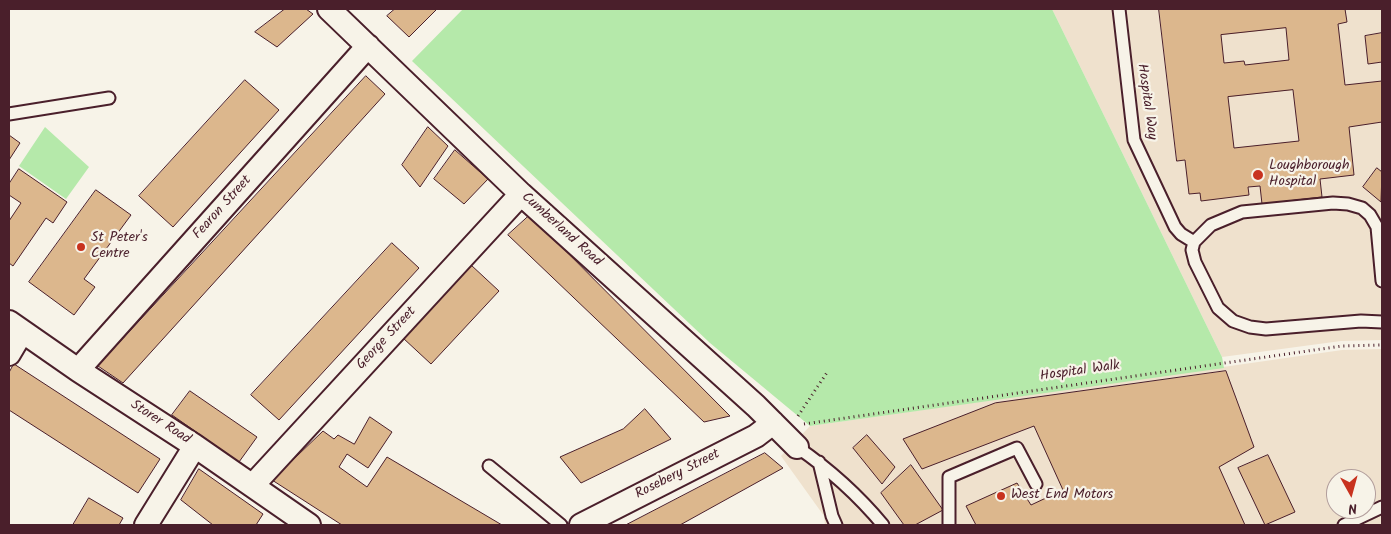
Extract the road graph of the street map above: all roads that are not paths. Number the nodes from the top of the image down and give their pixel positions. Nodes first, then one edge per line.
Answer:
1 (329, 9) edge
2 (1119, 9) edge
3 (368, 46) junction
4 (109, 98) dead end
5 (9, 114) edge
6 (521, 194) junction
7 (1194, 242) junction
8 (1382, 281) edge
9 (1382, 322) edge
10 (15, 327) edge
11 (9, 354) edge
12 (78, 370) junction
13 (785, 435) junction
14 (195, 446) junction
15 (819, 462) junction
16 (489, 466) dead end
17 (1036, 484) dead end
18 (253, 485) junction
19 (1382, 507) edge
20 (146, 525) edge
21 (309, 525) edge
22 (561, 525) edge
23 (581, 525) edge
24 (836, 525) edge
25 (883, 525) edge
26 (949, 525) edge
27 (1344, 525) edge

1 - 3 street, Cumberland Road
2 - 7 lane, Hospital Way
3 - 6 street, Cumberland Road
3 - 12 street, Fearon Street
4 - 5 lane
6 - 13 street, Cumberland Road
6 - 18 street, George Street
7 - 8 lane
7 - 9 lane
10 - 11 street
10 - 12 street, Storer Road
12 - 14 street, Storer Road
13 - 15 lane
13 - 23 street, Rosebery Street
14 - 18 street, Storer Road
14 - 20 street
15 - 24 lane
15 - 25 lane
16 - 22 lane
17 - 26 lane
18 - 21 street, Storer Road
19 - 27 lane

